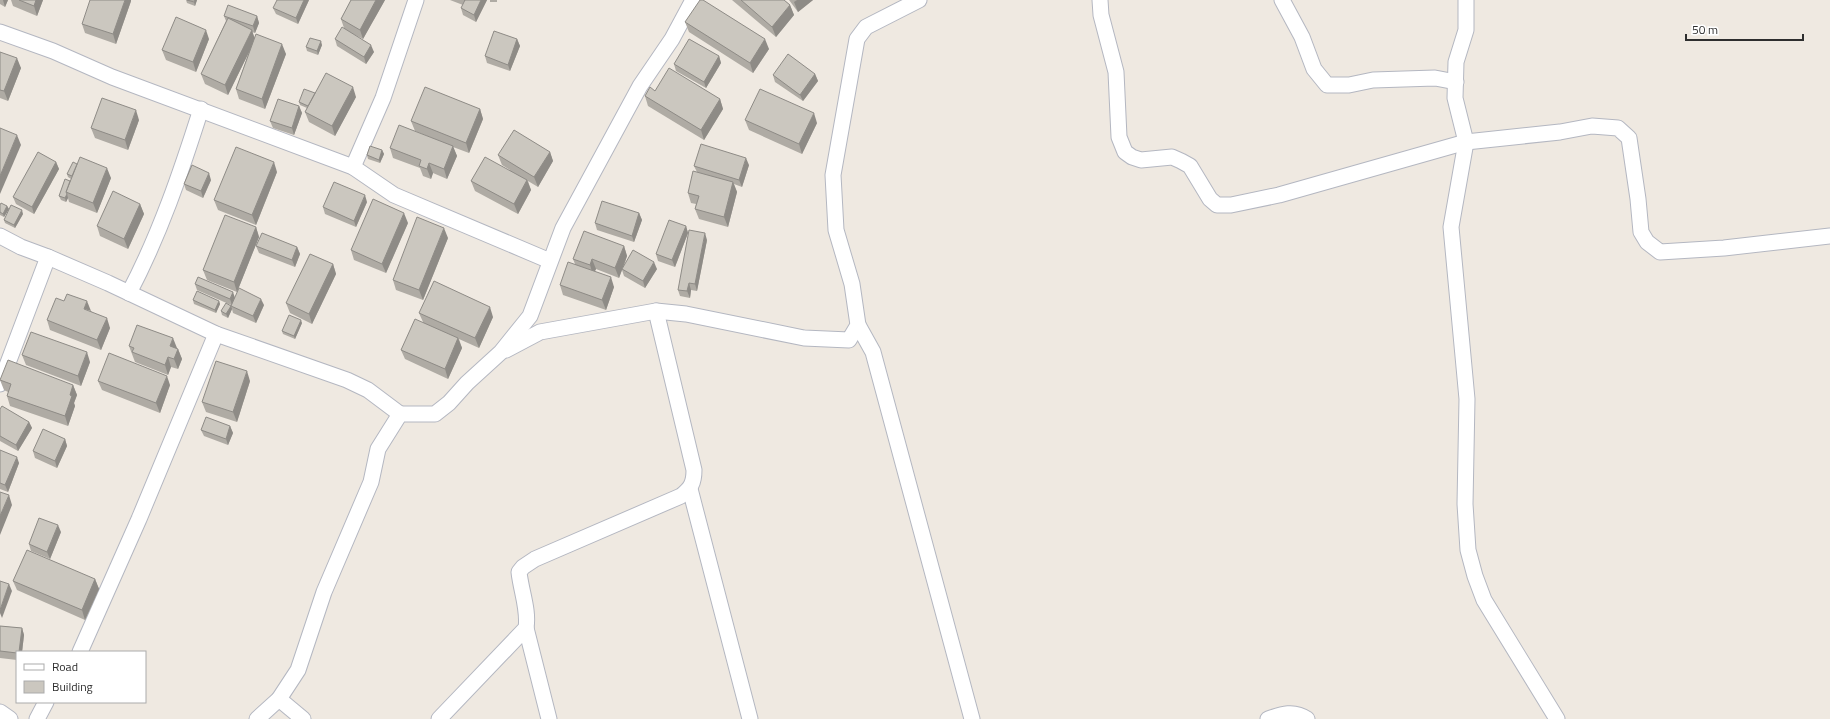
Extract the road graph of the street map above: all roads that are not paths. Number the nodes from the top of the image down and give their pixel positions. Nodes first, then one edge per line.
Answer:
1 (416, 0) edge
2 (693, 0) edge
3 (919, 0) edge
4 (1100, 0) edge
5 (1282, 0) edge
6 (1466, 0) edge
7 (0, 32) edge
8 (1456, 82) junction
9 (201, 109) junction
10 (1466, 142) junction
11 (353, 167) junction
12 (0, 236) edge
13 (1830, 236) edge
14 (48, 257) junction
15 (550, 261) junction
16 (129, 292) junction
17 (656, 311) junction
18 (858, 325) junction
19 (216, 334) junction
20 (501, 352) junction
21 (0, 384) edge
22 (400, 414) junction
23 (690, 489) junction
24 (526, 628) junction
25 (80, 651) edge
26 (278, 699) junction
27 (45, 703) edge
28 (0, 712) edge
29 (10, 719) edge
30 (37, 719) edge
31 (257, 719) edge
32 (303, 719) edge
33 (439, 719) edge
34 (549, 719) edge
35 (750, 719) edge
36 (972, 719) edge
37 (1268, 719) edge
38 (1307, 719) edge
39 (1557, 719) edge

1 - 11 street
2 - 15 street
3 - 18 street
4 - 10 street
5 - 8 street
6 - 8 street
7 - 9 street
8 - 10 street
9 - 11 street
9 - 16 street
10 - 13 street
10 - 39 street
11 - 15 street
12 - 14 street
14 - 16 street
14 - 21 street
15 - 20 street
16 - 19 street
17 - 18 street
17 - 20 street
17 - 23 street
18 - 36 street
19 - 22 street
19 - 25 street
20 - 22 street
22 - 26 street
23 - 24 street
23 - 35 street
24 - 33 street
24 - 34 street
26 - 31 street
26 - 32 street
27 - 30 street
28 - 29 street
37 - 38 street

